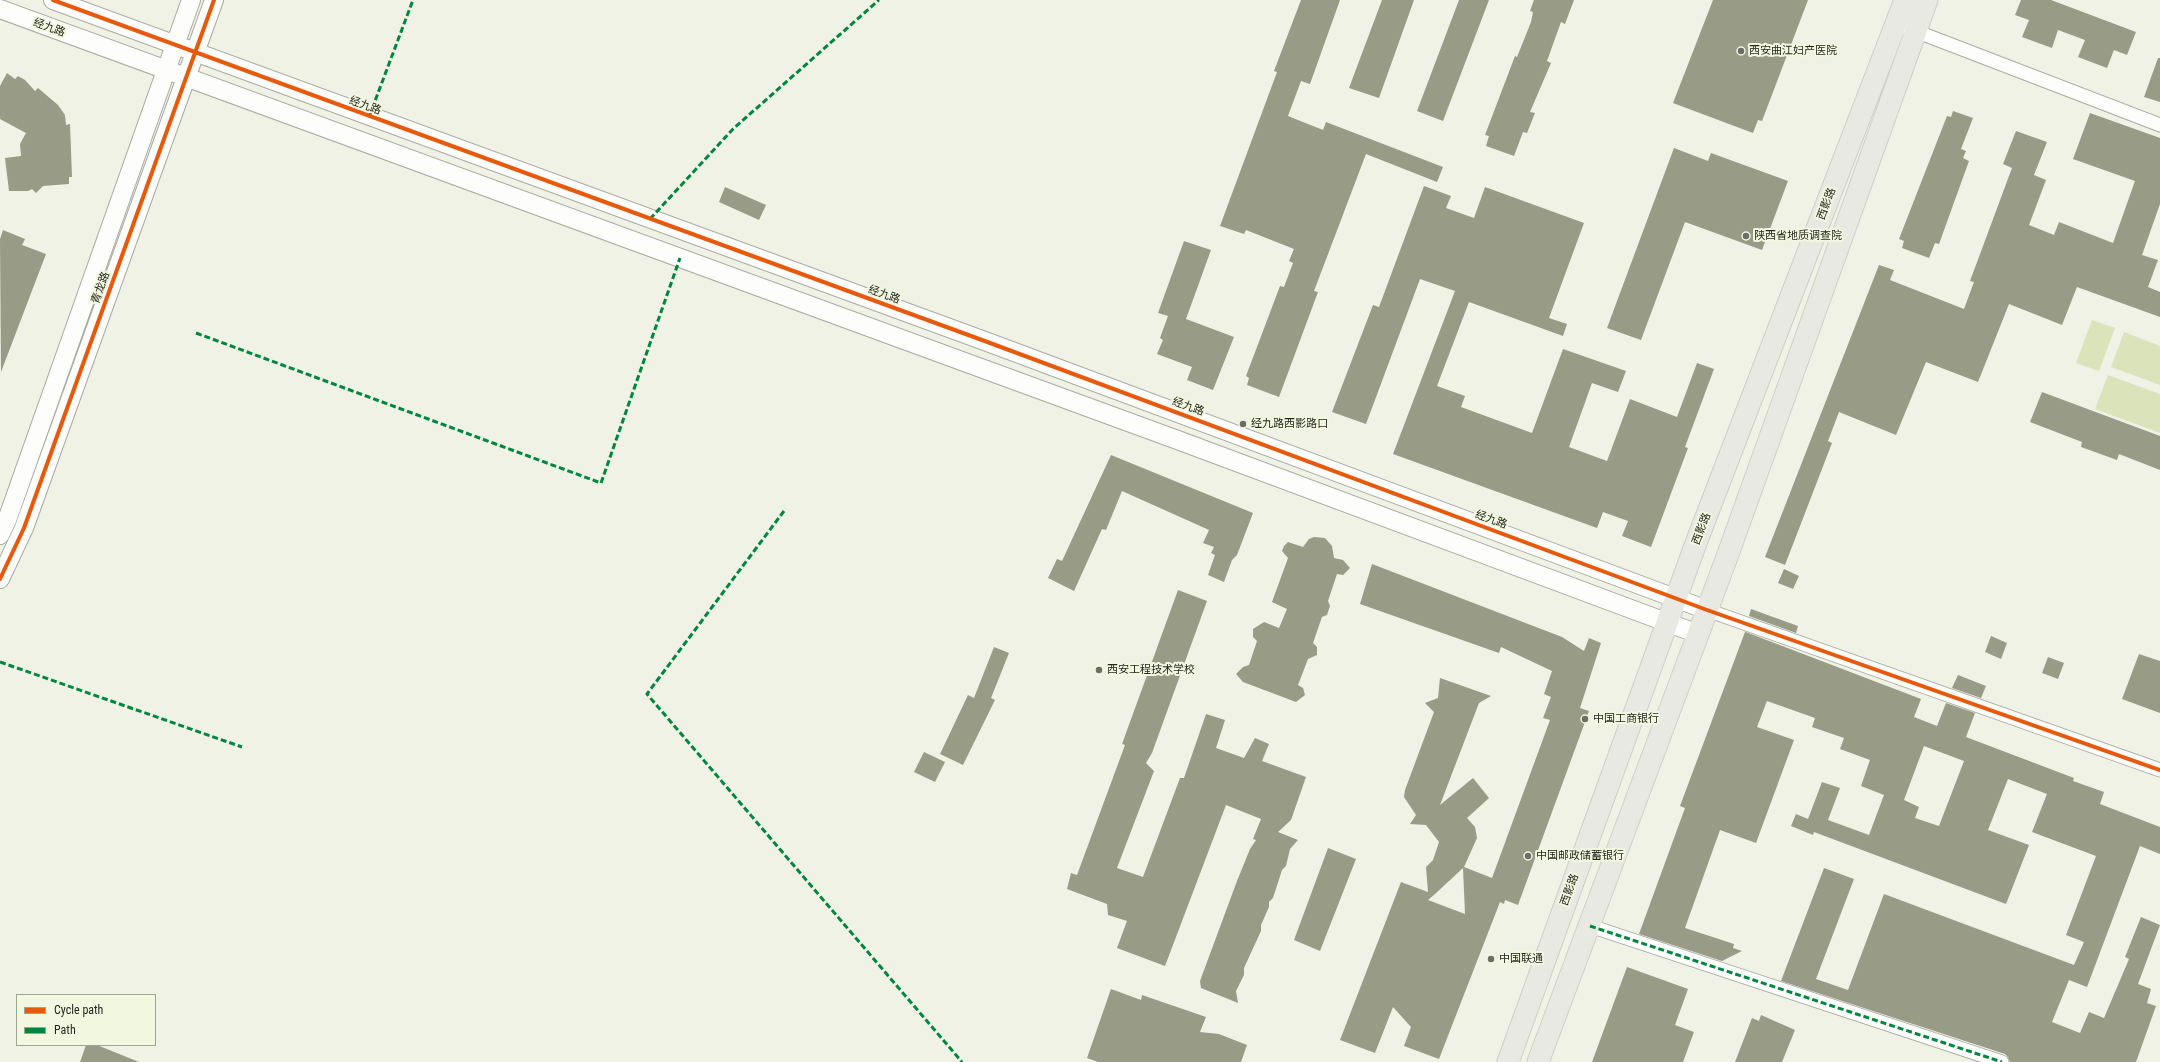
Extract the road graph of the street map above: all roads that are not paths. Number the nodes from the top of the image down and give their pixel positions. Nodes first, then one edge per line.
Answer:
1 (53, 0) edge
2 (191, 0) edge
3 (214, 0) edge
4 (1906, 0) edge
5 (1927, 0) edge
6 (0, 9) edge
7 (1906, 28) junction
8 (174, 45) junction
9 (195, 53) junction
10 (165, 70) junction
11 (186, 78) junction
12 (2160, 125) edge
13 (0, 535) edge
14 (0, 580) edge
15 (1676, 599) junction
16 (1707, 610) junction
17 (1667, 622) junction
18 (1698, 634) junction
19 (2160, 770) edge
20 (1590, 926) junction
21 (1508, 1062) edge
22 (1538, 1062) edge
23 (2002, 1062) edge

1 - 8 street, 经九路
2 - 8 street, 青龙路
3 - 9 street, 青龙路
4 - 7 main road, 西影路
5 - 7 main road, 西影路
6 - 10 street, 经九路
7 - 12 street
7 - 15 main road, 西影路
7 - 16 main road, 西影路
8 - 9 street, 经九路
8 - 10 street, 青龙路
9 - 11 street, 青龙路
9 - 15 street, 经九路
10 - 11 street, 经九路
10 - 13 street, 青龙路
11 - 14 street, 青龙路
11 - 17 street, 经九路
15 - 16 street, 经九路
15 - 17 main road, 西影路
16 - 18 main road, 西影路
16 - 19 street
17 - 18 street, 经九路
17 - 21 main road, 西影路
18 - 20 main road, 西影路
20 - 22 main road, 西影路
20 - 23 street

